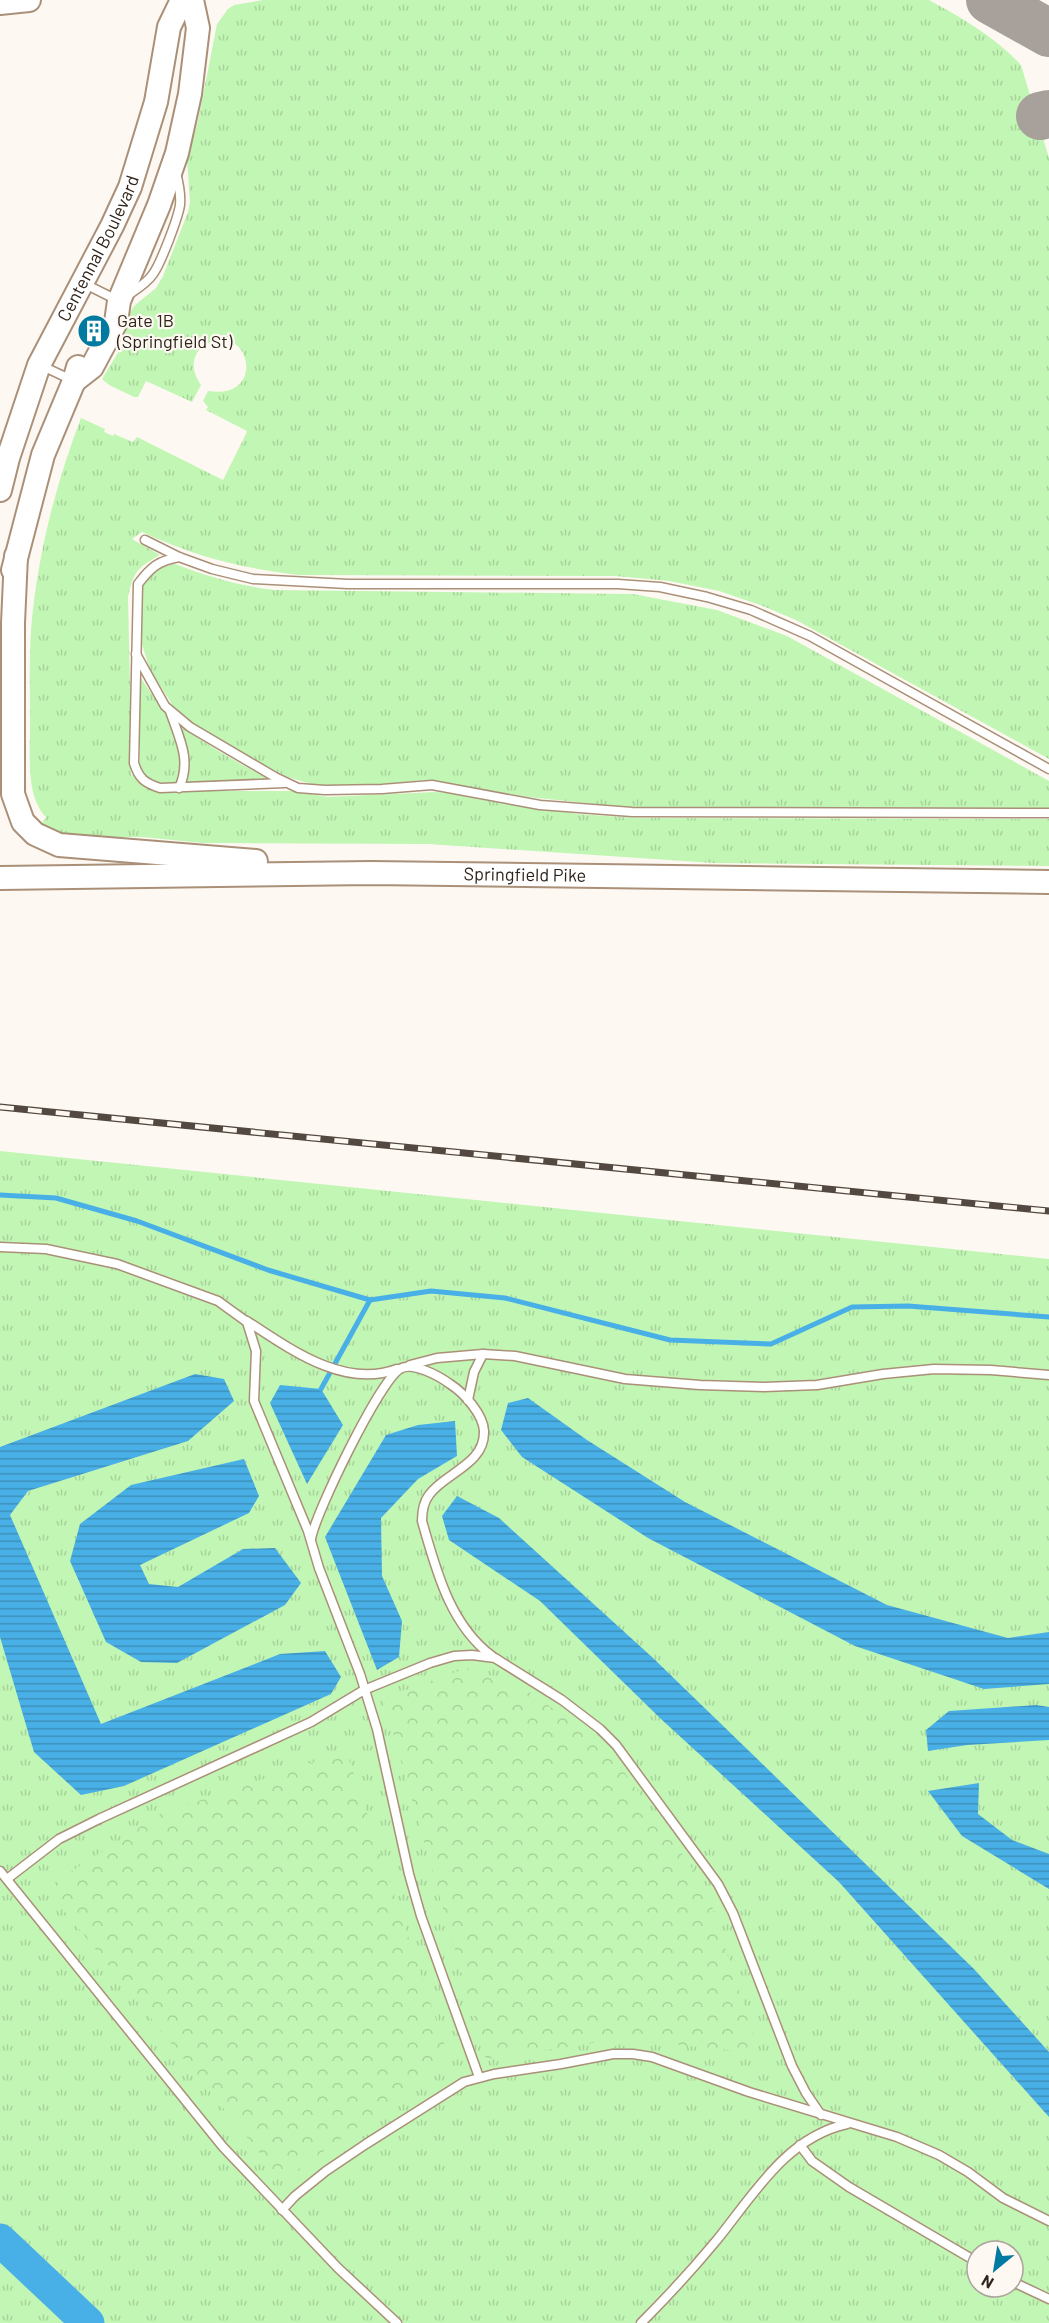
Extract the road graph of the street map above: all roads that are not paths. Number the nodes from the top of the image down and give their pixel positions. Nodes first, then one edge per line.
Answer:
1 (29, 0) edge
2 (182, 0) edge
3 (192, 0) edge
4 (0, 3) edge
5 (82, 283) junction
6 (119, 301) junction
7 (39, 365) junction
8 (74, 381) junction
9 (0, 490) edge
10 (145, 540) dead end
11 (16, 556) junction
12 (179, 556) junction
13 (0, 654) edge
14 (136, 654) junction
15 (170, 710) junction
16 (1049, 769) edge
17 (288, 783) junction
18 (179, 788) junction
19 (1049, 813) edge
20 (371, 873) junction
21 (0, 878) edge
22 (1049, 882) edge
23 (0, 1247) edge
24 (242, 1317) junction
25 (483, 1354) junction
26 (410, 1365) junction
27 (398, 1369) junction
28 (1049, 1375) edge
29 (468, 1400) junction
30 (311, 1541) junction
31 (495, 1658) junction
32 (364, 1690) junction
33 (0, 1870) edge
34 (7, 1879) junction
35 (479, 2077) junction
36 (821, 2115) junction
37 (850, 2123) junction
38 (800, 2145) junction
39 (282, 2210) junction
40 (1049, 2221) edge
41 (965, 2255) edge
42 (1025, 2288) edge
43 (1049, 2299) edge
44 (397, 2323) edge
45 (641, 2323) edge

1 - 4 main road
2 - 5 main road, Centennal Boulevard
3 - 6 main road, Centennal Boulevard
5 - 6 lane
5 - 7 main road, Centennal Boulevard
6 - 8 main road, Centennal Boulevard
7 - 8 lane
7 - 9 main road, Centennal Boulevard
8 - 11 main road
10 - 12 lane
11 - 13 main road
11 - 20 main road
12 - 14 lane
12 - 16 lane
14 - 15 lane
14 - 18 lane
15 - 17 lane
15 - 18 lane
17 - 18 lane
17 - 19 lane
20 - 21 main road, Springfield Pike
20 - 22 main road, Springfield Pike
23 - 24 lane
24 - 27 lane
24 - 30 lane
25 - 26 lane
25 - 28 lane
25 - 29 lane
26 - 27 lane
26 - 29 lane
27 - 30 lane
29 - 31 lane
30 - 32 lane
31 - 32 lane
31 - 36 lane
32 - 34 lane
32 - 35 lane
33 - 34 lane
34 - 39 lane
35 - 36 lane
35 - 39 lane
36 - 37 lane
37 - 38 lane
37 - 40 lane
38 - 41 lane
38 - 45 lane
39 - 44 lane
42 - 43 lane

